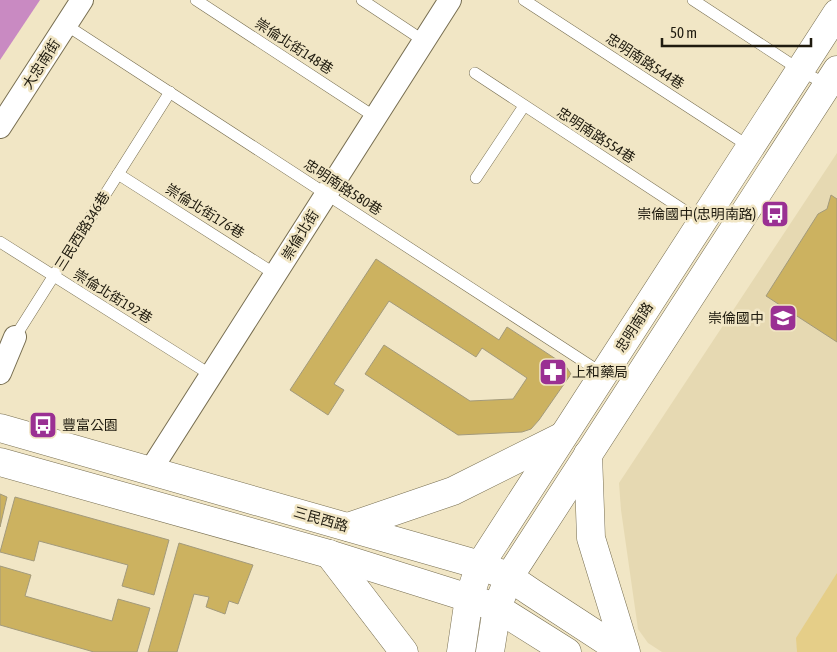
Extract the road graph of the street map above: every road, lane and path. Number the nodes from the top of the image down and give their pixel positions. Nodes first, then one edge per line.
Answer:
1 (82, 0) edge
2 (196, 0) edge
3 (362, 0) edge
4 (450, 0) edge
5 (524, 0) edge
6 (693, 0) edge
7 (837, 13) edge
8 (66, 25) junction
9 (424, 41) junction
10 (800, 70) junction
11 (475, 73) dead end
12 (832, 78) edge
13 (170, 92) junction
14 (524, 106) junction
15 (375, 117) junction
16 (0, 127) edge
17 (750, 147) junction
18 (118, 174) junction
19 (476, 178) dead end
20 (326, 194) junction
21 (702, 222) junction
22 (0, 242) edge
23 (275, 274) junction
24 (53, 276) junction
25 (14, 337) joint
26 (0, 373) edge
27 (603, 374) junction
28 (211, 376) junction
29 (0, 428) edge
30 (563, 436) junction
31 (588, 454) junction
32 (0, 462) edge
33 (150, 471) junction
34 (348, 527) junction
35 (329, 554) junction
36 (480, 565) junction
37 (509, 577) junction
38 (469, 598) junction
39 (497, 608) junction
40 (404, 652) edge
41 (461, 652) edge
42 (490, 652) edge
43 (567, 652) edge
44 (625, 652) edge

1 - 8 street, 大忠南街
2 - 15 lane, 崇倫北街148巷
3 - 9 lane
4 - 9 street, 崇倫北街
5 - 17 lane, 忠明南路544巷
6 - 10 lane
7 - 10 street, 忠明南路
8 - 13 lane, 忠明南路580巷
8 - 16 street, 大忠南街
9 - 15 street, 崇倫北街
10 - 12 lane
10 - 17 street, 忠明南路
11 - 14 lane, 忠明南路554巷
12 - 31 street
13 - 18 lane, 三民西路346巷
13 - 20 lane, 忠明南路580巷
14 - 19 lane
14 - 21 lane, 忠明南路554巷
15 - 20 street, 崇倫北街
17 - 21 street, 忠明南路
18 - 23 lane, 崇倫北街176巷
18 - 24 lane, 三民西路346巷
20 - 23 street, 崇倫北街
20 - 27 lane, 忠明南路580巷
21 - 27 street, 忠明南路
22 - 24 lane, 崇倫北街192巷
23 - 28 street, 崇倫北街
24 - 25 lane, 三民西路346巷
24 - 28 lane, 崇倫北街192巷
25 - 26 street, 三民西路346巷
27 - 30 street, 忠明南路
28 - 33 street, 崇倫北街
29 - 33 street, 三民西路
30 - 34 street
30 - 36 street, 忠明南路
31 - 37 street
31 - 44 street
32 - 35 street
33 - 34 street, 三民西路
34 - 36 street, 三民西路
35 - 38 street
35 - 40 street
36 - 37 street, 三民西路
36 - 38 street, 忠明南路
37 - 39 street
37 - 44 street, 三民西路
38 - 39 street
38 - 41 street, 忠明南路
39 - 42 street
39 - 43 street

